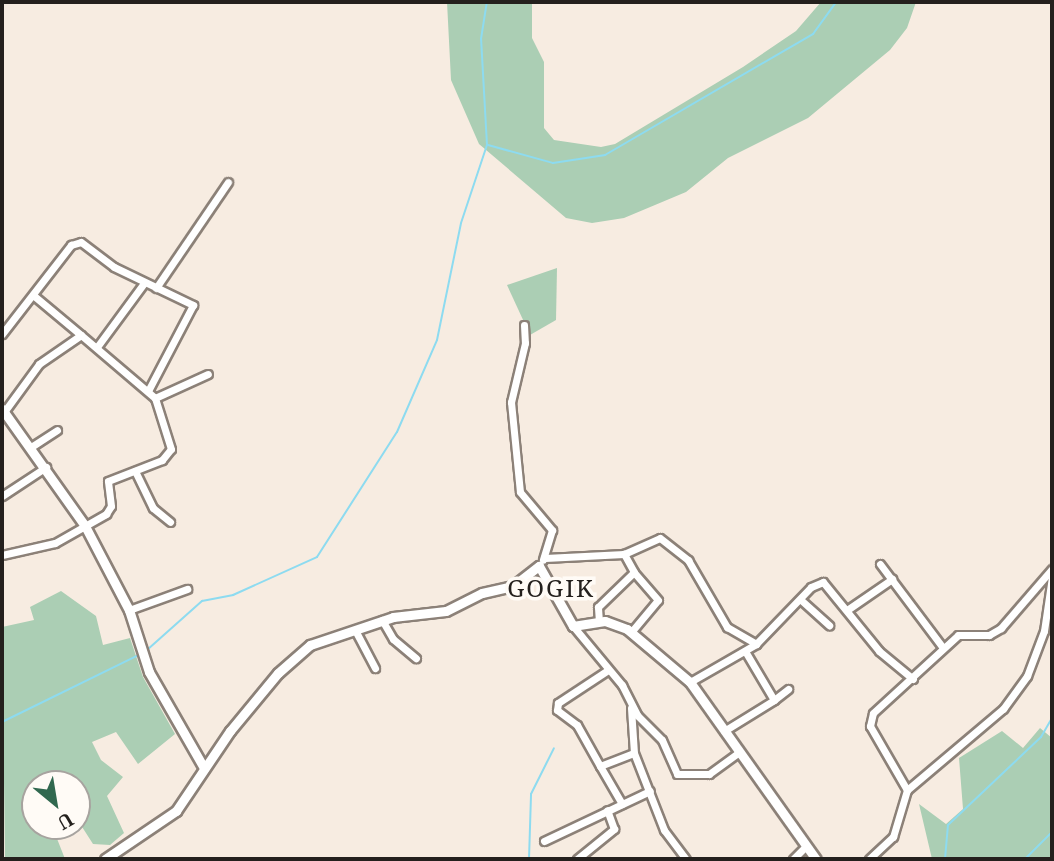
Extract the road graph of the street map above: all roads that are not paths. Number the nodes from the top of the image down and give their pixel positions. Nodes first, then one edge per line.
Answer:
1 (228, 182) dead end
2 (144, 283) junction
3 (156, 288) junction
4 (33, 295) junction
5 (524, 325) dead end
6 (2, 334) edge
7 (82, 335) junction
8 (97, 347) junction
9 (208, 374) dead end
10 (148, 391) junction
11 (155, 398) junction
12 (3, 411) edge
13 (57, 430) dead end
14 (31, 447) junction
15 (46, 467) junction
16 (135, 471) junction
17 (2, 496) edge
18 (170, 522) dead end
19 (85, 526) junction
20 (624, 554) junction
21 (2, 555) edge
22 (545, 558) junction
23 (880, 564) dead end
24 (539, 566) junction
25 (1052, 569) edge
26 (634, 572) junction
27 (1052, 577) edge
28 (892, 579) junction
29 (187, 589) dead end
30 (801, 600) junction
31 (129, 610) junction
32 (847, 610) junction
33 (382, 620) junction
34 (599, 622) junction
35 (829, 625) dead end
36 (573, 626) junction
37 (355, 630) junction
38 (632, 631) junction
39 (756, 644) junction
40 (943, 648) junction
41 (745, 651) junction
42 (416, 658) dead end
43 (374, 668) dead end
44 (608, 670) junction
45 (913, 679) junction
46 (690, 682) junction
47 (788, 689) dead end
48 (774, 701) junction
49 (631, 706) junction
50 (724, 731) junction
51 (739, 752) junction
52 (634, 753) junction
53 (600, 766) junction
54 (204, 768) junction
55 (907, 790) junction
56 (650, 791) junction
57 (622, 804) junction
58 (607, 810) junction
59 (544, 841) dead end
60 (804, 848) junction
61 (105, 859) edge
62 (577, 859) edge
63 (686, 859) edge
64 (793, 859) edge
65 (816, 859) edge
66 (869, 859) edge

1 - 3 street
2 - 3 street
2 - 4 street
2 - 8 street
3 - 10 street
4 - 6 street
4 - 7 street
5 - 22 street
7 - 8 street
7 - 12 street
8 - 10 street
9 - 11 street
10 - 11 street
11 - 16 street
12 - 14 street
13 - 14 street
14 - 15 street
15 - 17 street
15 - 19 street
16 - 18 street
16 - 19 street
19 - 21 street
19 - 31 street
20 - 22 street
20 - 26 street
20 - 39 street
22 - 24 street
23 - 28 street
24 - 33 street
24 - 36 street
25 - 40 street
26 - 34 street
26 - 38 street
27 - 55 street
28 - 32 street
28 - 40 street
29 - 31 street
30 - 32 street
30 - 35 street
30 - 39 street
31 - 54 street
32 - 45 street
33 - 37 street
33 - 42 street
34 - 36 street
34 - 38 street
36 - 44 street
37 - 43 street
37 - 54 street
38 - 46 street
39 - 41 street
40 - 45 street
41 - 46 street
41 - 48 street
44 - 49 street
44 - 53 street
45 - 55 street
46 - 50 street
47 - 48 street
48 - 50 street
49 - 51 street
49 - 52 street
50 - 51 street
51 - 60 street
52 - 53 street
52 - 56 street
53 - 57 street
54 - 61 street
55 - 66 street
56 - 57 street
56 - 63 street
57 - 58 street
58 - 59 street
58 - 62 street
60 - 64 street
60 - 65 street

